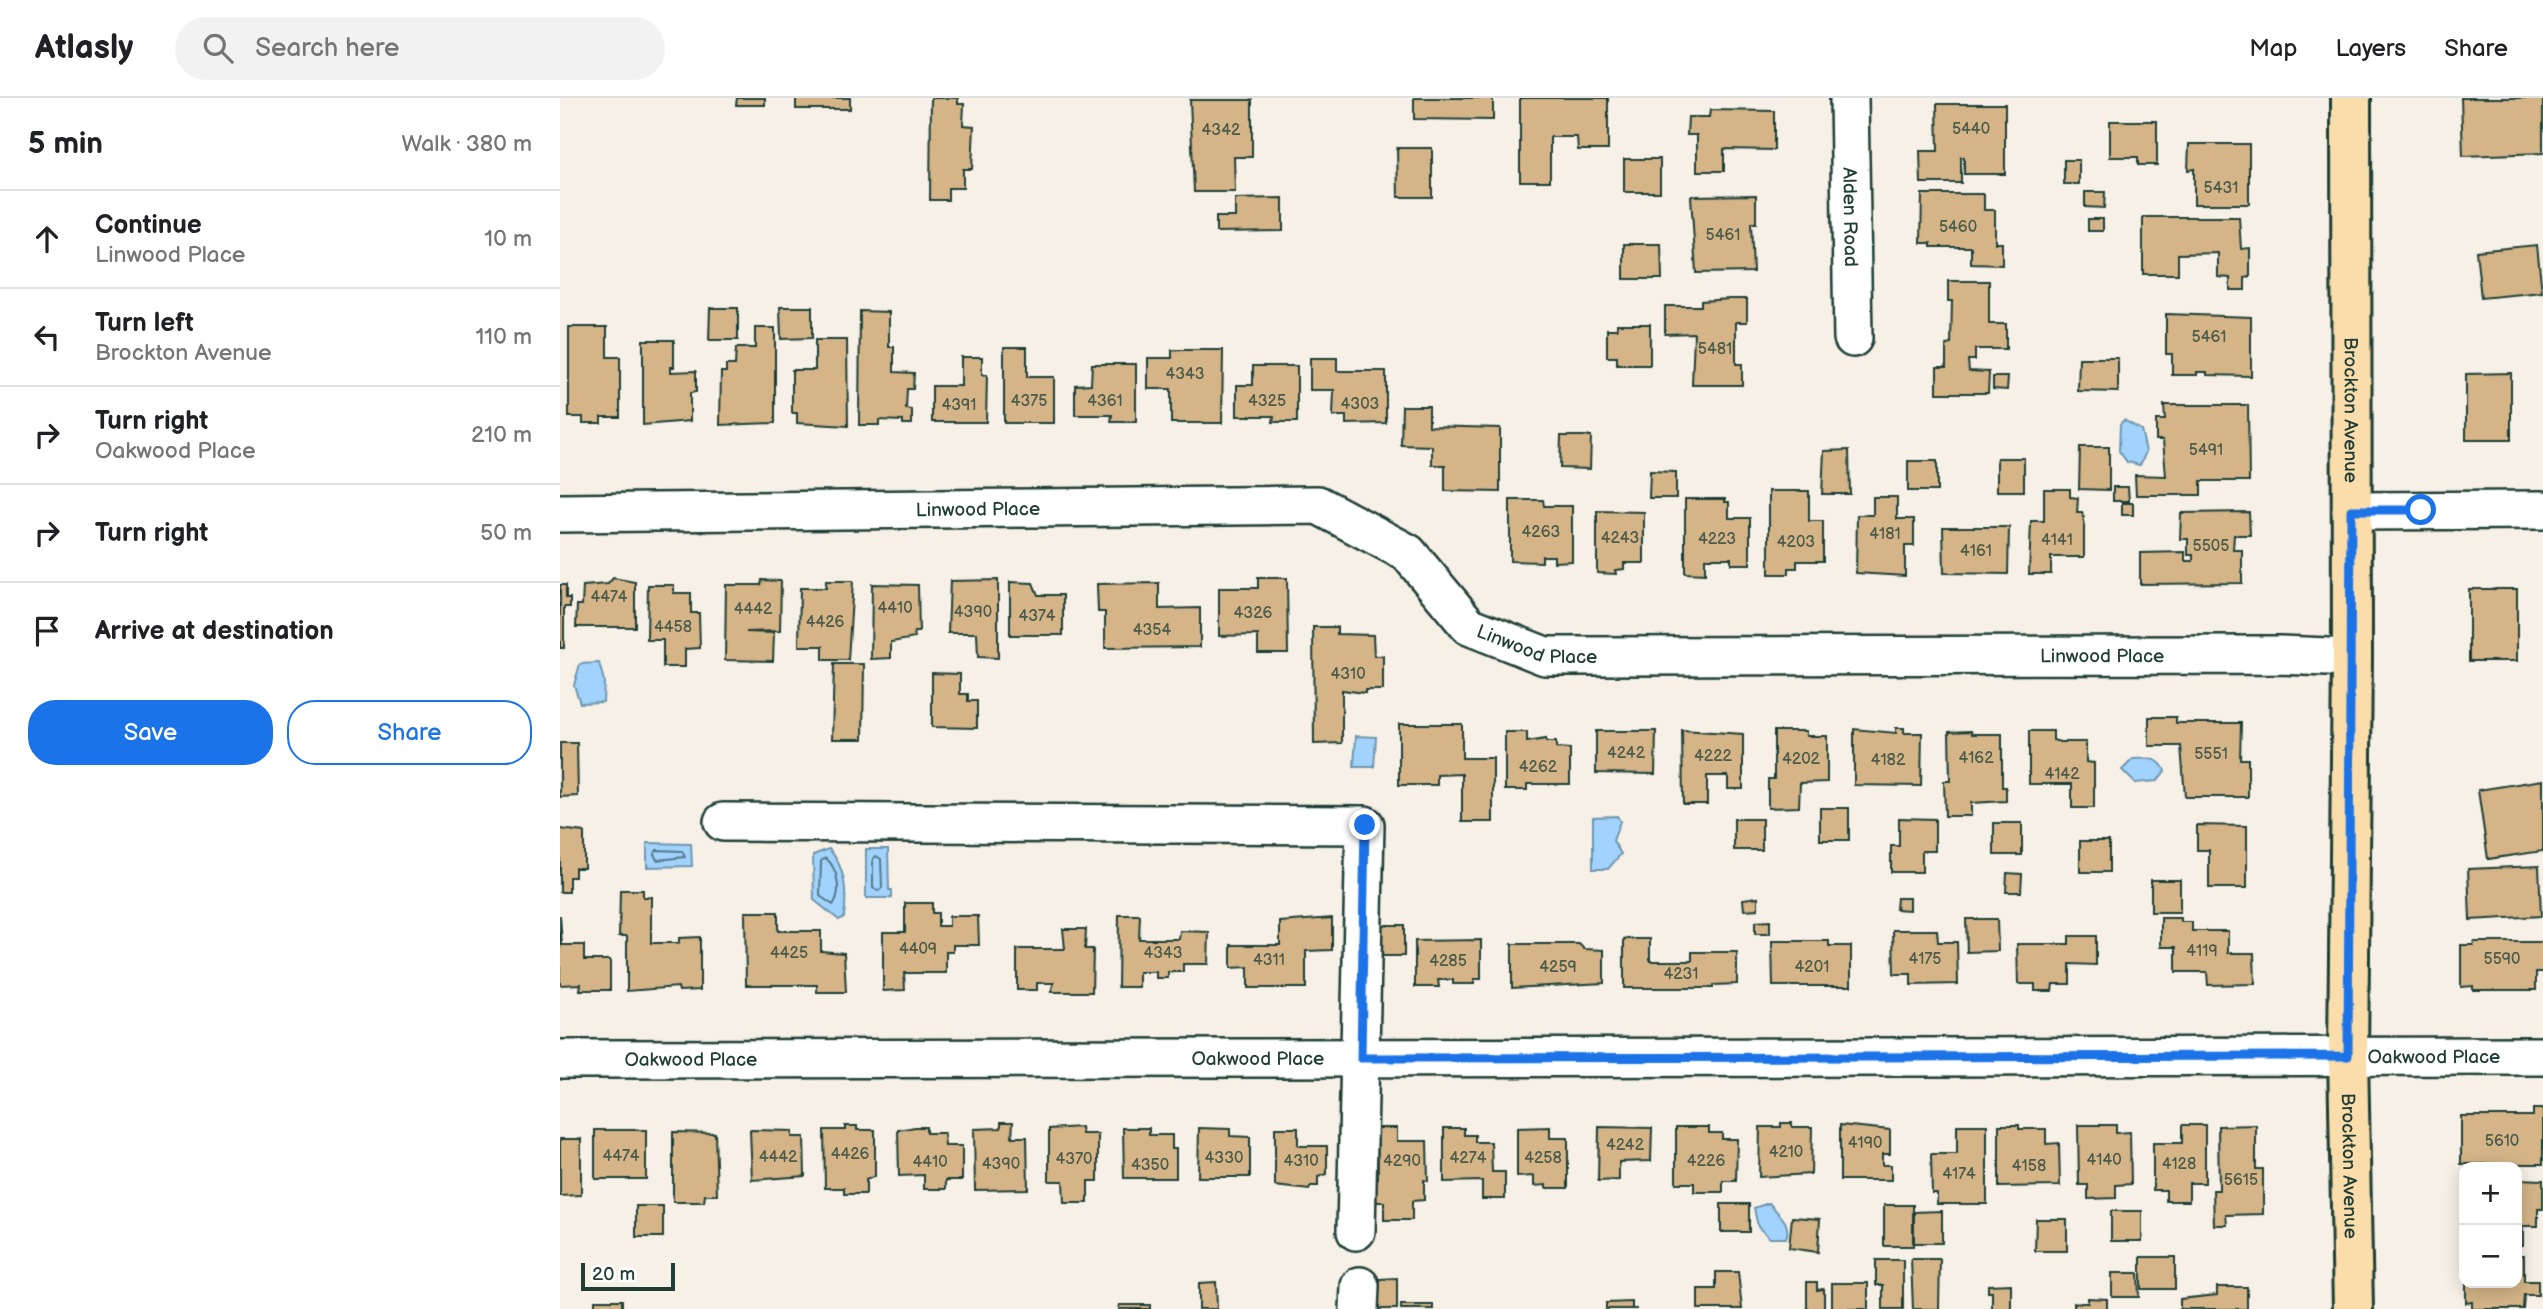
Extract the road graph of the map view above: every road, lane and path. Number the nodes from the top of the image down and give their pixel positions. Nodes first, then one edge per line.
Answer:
1 (1849, 98) edge
2 (2351, 98) edge
3 (1853, 338) dead end
4 (2351, 510) junction
5 (2543, 510) edge
6 (560, 513) edge
7 (2352, 658) junction
8 (723, 822) dead end
9 (2348, 1056) junction
10 (2543, 1056) edge
11 (1361, 1058) junction
12 (560, 1059) edge
13 (1356, 1231) dead end
14 (2353, 1309) edge

1 - 3 street, Alden Road
2 - 4 main road, Brockton Avenue
4 - 5 street
4 - 7 main road, Brockton Avenue
6 - 7 street, Linwood Place
7 - 9 main road, Brockton Avenue
8 - 11 street
9 - 10 street, Oakwood Place
9 - 11 street, Oakwood Place
9 - 14 main road, Brockton Avenue
11 - 12 street, Oakwood Place
11 - 13 street

